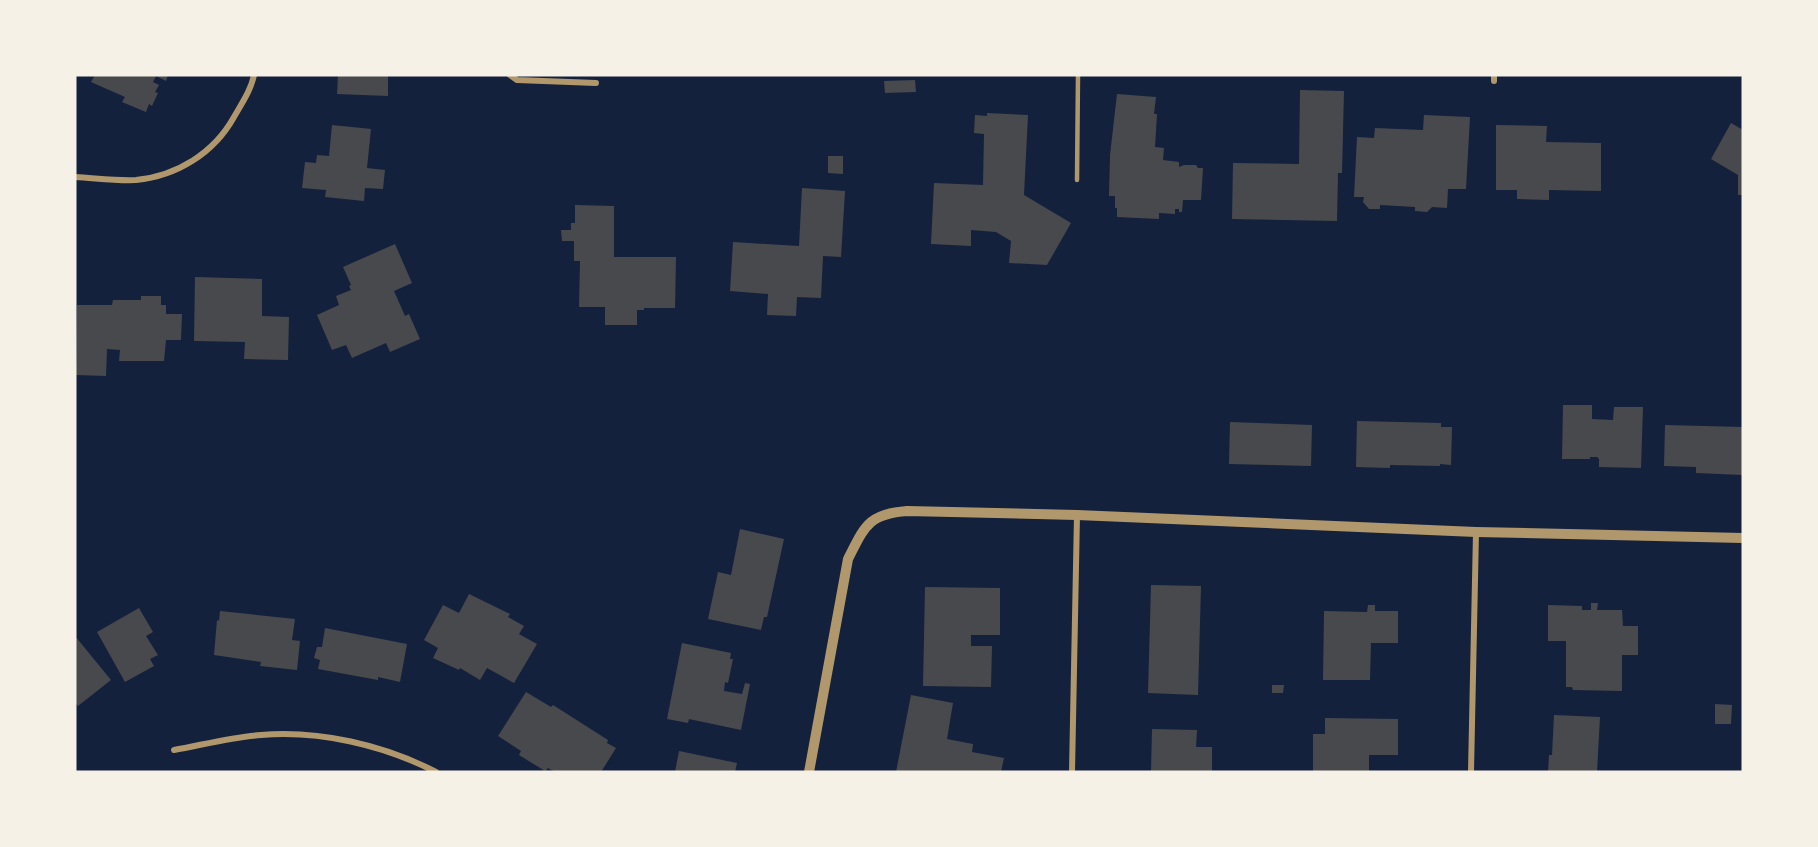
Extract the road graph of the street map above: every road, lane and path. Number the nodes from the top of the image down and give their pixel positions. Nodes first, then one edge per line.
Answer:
1 (254, 75) edge
2 (510, 75) edge
3 (1078, 75) edge
4 (596, 83) dead end
5 (75, 177) edge
6 (1077, 180) dead end
7 (1077, 515) junction
8 (1476, 532) junction
9 (1743, 537) edge
10 (174, 750) dead end
11 (436, 772) edge
12 (809, 772) edge
13 (1072, 772) edge
14 (1471, 772) edge

1 - 5 street
2 - 4 street
3 - 6 lane
7 - 8 street
7 - 12 street
7 - 13 street
8 - 9 street
8 - 14 street
10 - 11 street

